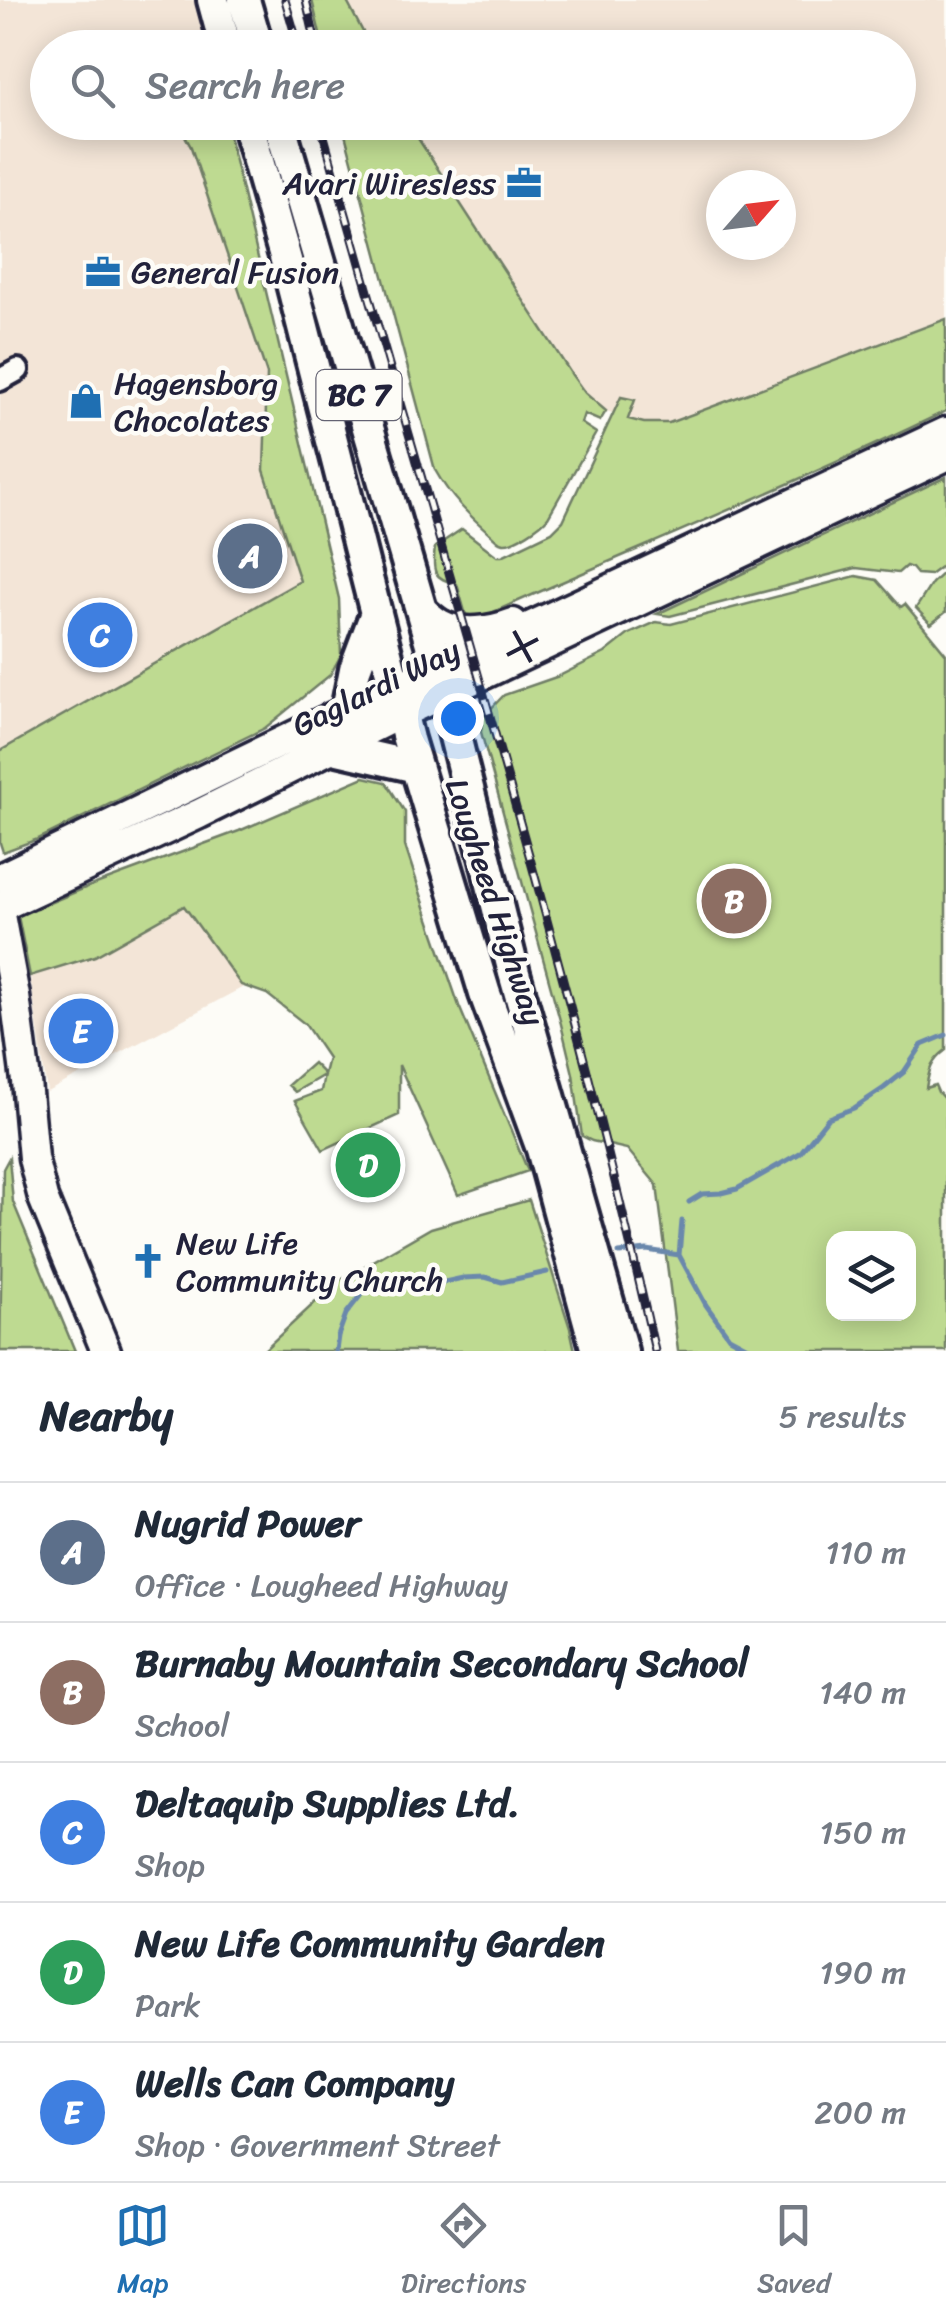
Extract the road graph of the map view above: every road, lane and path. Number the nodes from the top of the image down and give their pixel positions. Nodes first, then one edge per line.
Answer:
1 (213, 0) edge
2 (244, 0) edge
3 (221, 30) edge
4 (253, 30) edge
5 (252, 140) edge
6 (284, 140) edge
7 (946, 432) edge
8 (946, 456) edge
9 (586, 601) junction
10 (420, 608) junction
11 (376, 612) junction
12 (441, 681) junction
13 (399, 701) junction
14 (347, 710) junction
15 (333, 748) junction
16 (416, 766) junction
17 (57, 866) junction
18 (0, 878) edge
19 (0, 907) edge
20 (0, 915) edge
21 (552, 1147) junction
22 (572, 1217) junction
23 (106, 1351) edge
24 (596, 1351) edge
25 (622, 1351) edge

1 - 3 main road
2 - 4 main road
5 - 11 main road, Lougheed Highway / BC 7
6 - 10 main road, Lougheed Highway / BC 7
7 - 9 main road, Gaglardi Way
8 - 12 main road, Gaglardi Way
9 - 10 main road
9 - 12 main road, Gaglardi Way
10 - 12 main road, Lougheed Highway / BC 7
11 - 13 main road, Lougheed Highway / BC 7
11 - 14 main road
12 - 13 main road, Gaglardi Way
12 - 21 main road, Lougheed Highway / BC 7
13 - 14 main road, Gaglardi Way
13 - 15 main road, Gaglardi Way
13 - 16 main road, Lougheed Highway / BC 7
14 - 17 main road, Gaglardi Way
15 - 16 main road
15 - 17 main road, Gaglardi Way
16 - 21 main road, Lougheed Highway / BC 7
17 - 18 main road, Gaglardi Way
17 - 19 main road, Gaglardi Way
20 - 23 main road
21 - 22 main road, Lougheed Highway / BC 7
22 - 24 main road, Lougheed Highway / BC 7
22 - 25 main road, Lougheed Highway / BC 7

